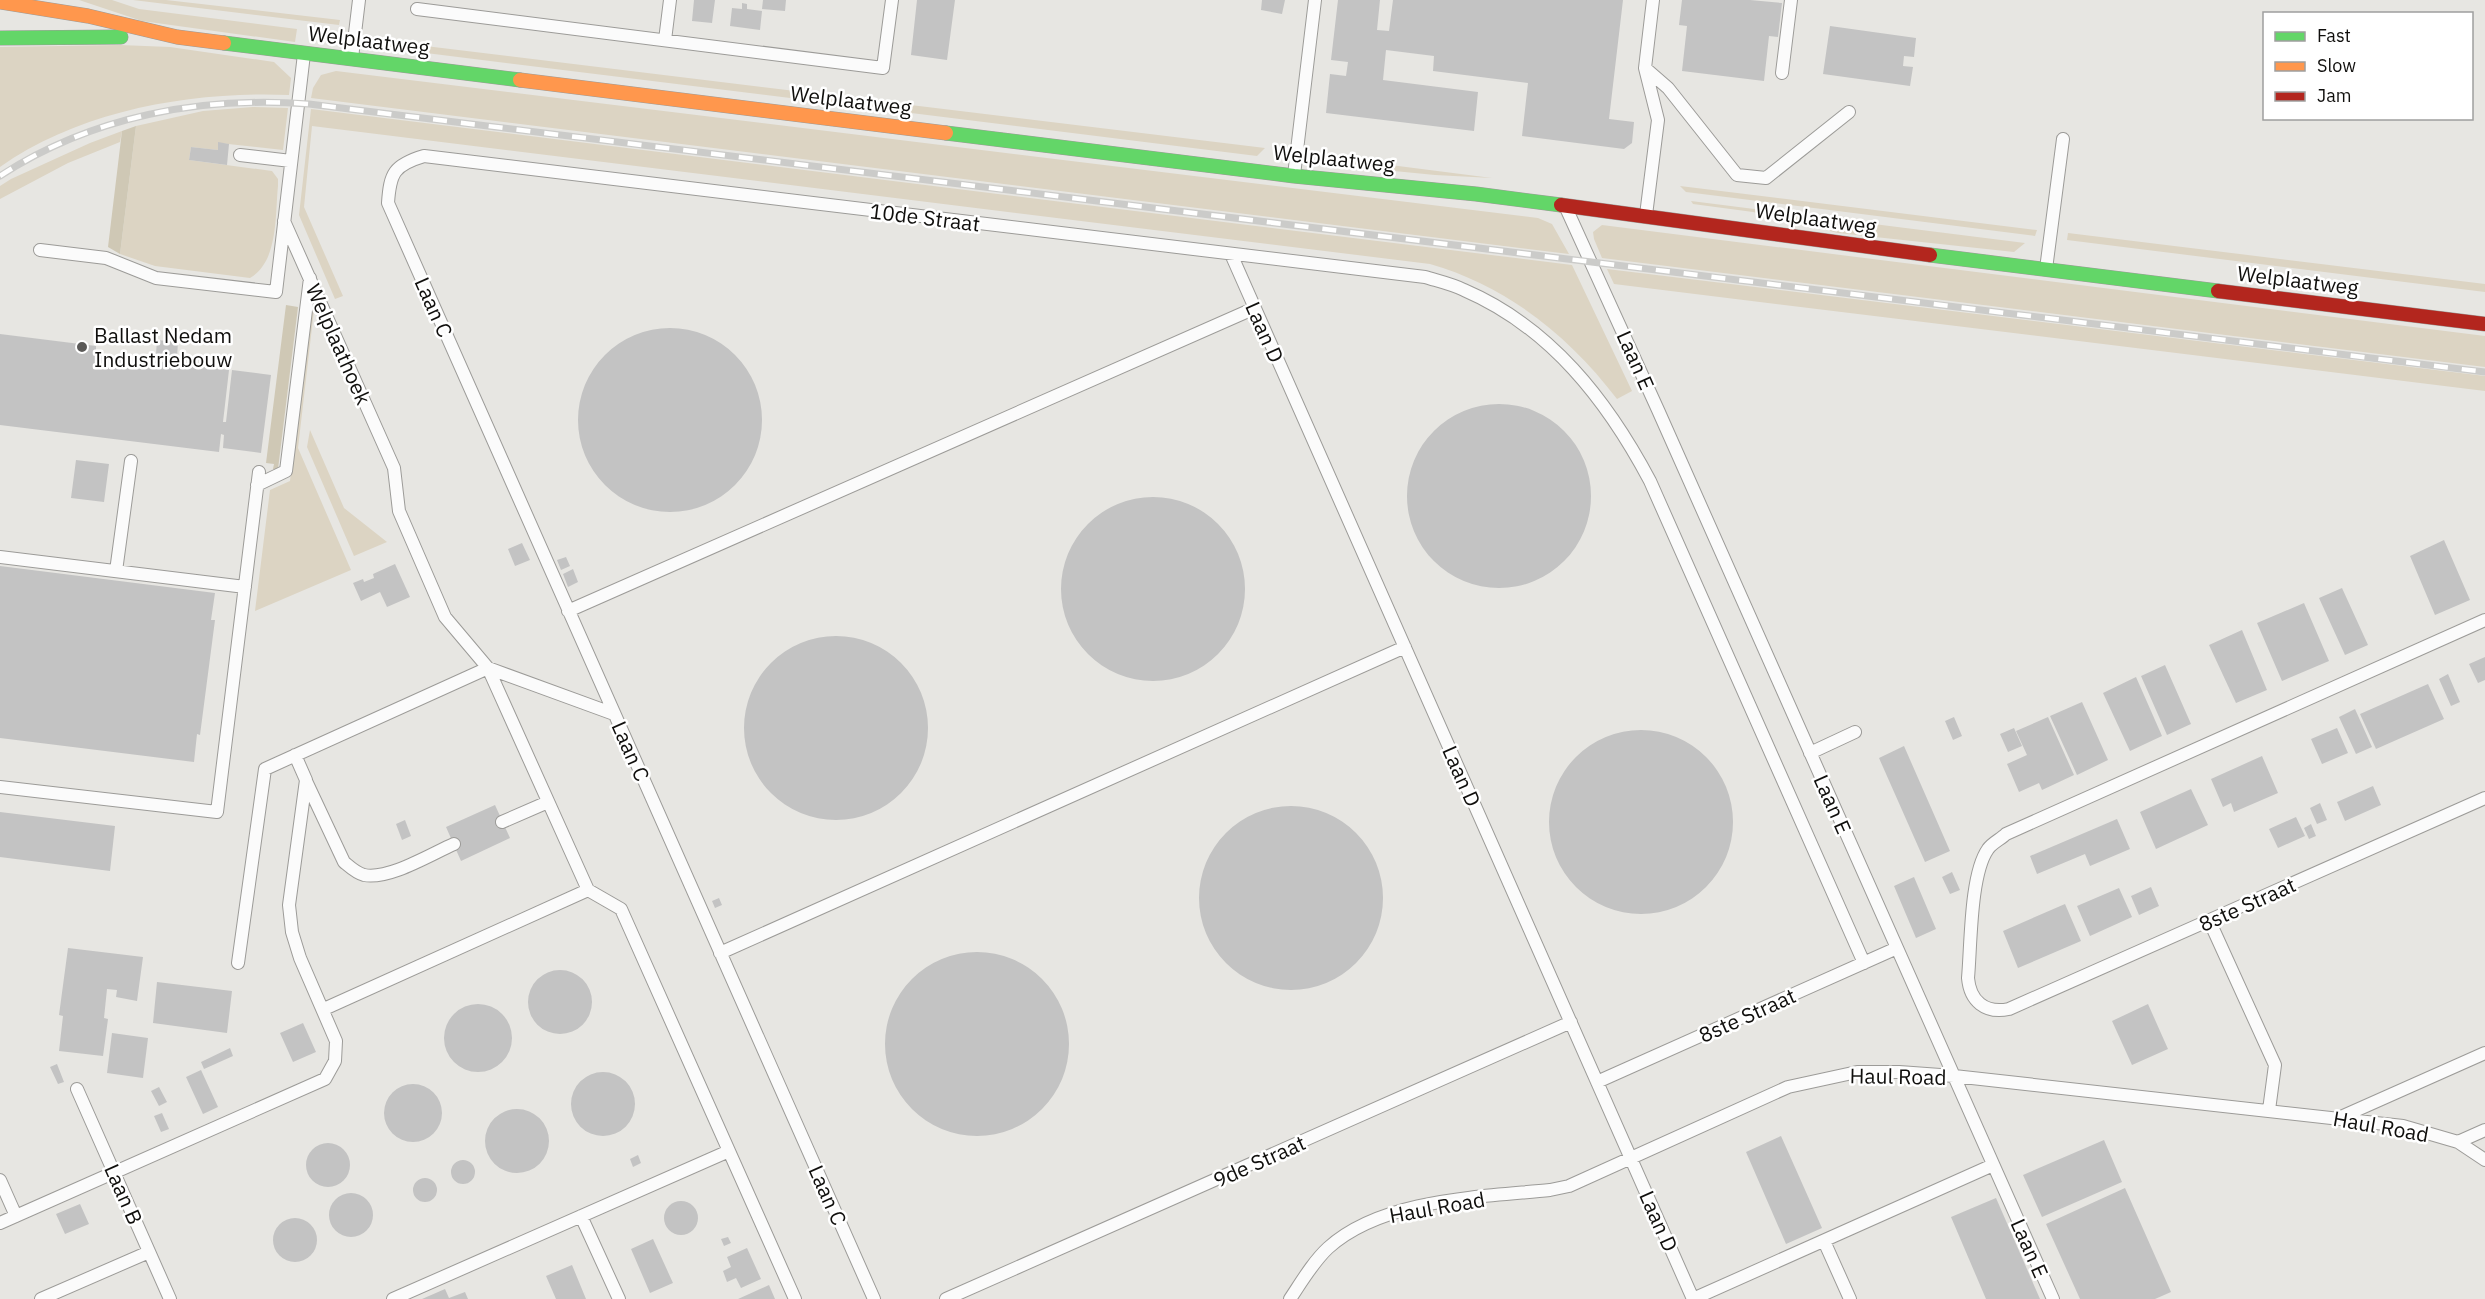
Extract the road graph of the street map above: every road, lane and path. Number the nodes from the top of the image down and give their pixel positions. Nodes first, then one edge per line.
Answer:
1 (359, 0) edge
2 (670, 0) edge
3 (892, 0) edge
4 (1315, 0) edge
5 (1653, 0) edge
6 (1791, 0) edge
7 (0, 2) edge
8 (417, 9) dead end
9 (177, 37) junction
10 (0, 38) edge
11 (665, 40) junction
12 (304, 53) junction
13 (352, 59) junction
14 (1645, 68) junction
15 (1782, 73) dead end
16 (1849, 112) dead end
17 (2063, 139) dead end
18 (240, 155) dead end
19 (424, 156) joint
20 (291, 161) junction
21 (1294, 176) junction
22 (1566, 206) junction
23 (1646, 216) junction
24 (284, 221) junction
25 (40, 250) dead end
26 (1231, 254) junction
27 (2046, 270) junction
28 (310, 277) junction
29 (1255, 308) junction
30 (2485, 324) edge
31 (130, 461) dead end
32 (259, 472) dead end
33 (257, 485) junction
34 (0, 557) edge
35 (116, 571) junction
36 (245, 587) junction
37 (568, 611) junction
38 (2485, 620) edge
39 (1405, 646) junction
40 (488, 668) junction
41 (614, 714) junction
42 (1855, 732) dead end
43 (1810, 753) junction
44 (296, 755) junction
45 (306, 780) junction
46 (0, 787) edge
47 (2485, 798) edge
48 (548, 802) junction
49 (502, 822) dead end
50 (454, 844) dead end
51 (588, 890) junction
52 (2209, 920) junction
53 (1897, 948) junction
54 (720, 953) junction
55 (238, 963) dead end
56 (1864, 963) junction
57 (324, 1010) junction
58 (1571, 1022) junction
59 (2485, 1053) edge
60 (1954, 1076) junction
61 (1598, 1082) junction
62 (77, 1089) dead end
63 (2269, 1110) junction
64 (2339, 1118) junction
65 (2485, 1130) edge
66 (2458, 1142) junction
67 (729, 1151) junction
68 (1628, 1159) junction
69 (2485, 1160) edge
70 (1993, 1165) junction
71 (114, 1172) junction
72 (0, 1180) edge
73 (16, 1216) junction
74 (581, 1216) junction
75 (0, 1223) edge
76 (1824, 1241) junction
77 (149, 1252) junction
78 (41, 1299) edge
79 (170, 1299) edge
80 (393, 1299) edge
81 (619, 1299) edge
82 (795, 1299) edge
83 (874, 1299) edge
84 (946, 1299) edge
85 (1290, 1299) edge
86 (1693, 1299) edge
87 (1850, 1299) edge
88 (2053, 1299) edge

1 - 13 lane
2 - 11 lane
3 - 11 lane
4 - 21 lane
5 - 14 lane
6 - 15 lane
7 - 9 street, Welplaatweg
8 - 11 lane
9 - 10 street, Welplaatweg
9 - 12 street, Welplaatweg
12 - 13 street, Welplaatweg
12 - 20 lane, Welplaathoek
13 - 21 street, Welplaatweg
14 - 16 lane
14 - 23 lane
17 - 27 lane
18 - 20 lane
19 - 26 lane, 10de Straat
19 - 37 lane, Laan C
20 - 24 lane, Welplaathoek
21 - 22 street, Welplaatweg
22 - 23 street, Welplaatweg
22 - 43 lane, Laan E
23 - 27 street, Welplaatweg
24 - 25 lane, Welplaathoek
24 - 28 lane, Welplaathoek
26 - 29 lane, Laan D
26 - 56 lane, 10de Straat
27 - 30 street, Welplaatweg
28 - 33 lane
28 - 40 lane, Welplaathoek
29 - 37 lane
29 - 39 lane, Laan D
31 - 35 lane
32 - 33 lane
33 - 36 lane
34 - 35 lane
35 - 36 lane
36 - 46 lane
37 - 41 lane, Laan C
38 - 52 lane, 8ste Straat
39 - 54 lane
39 - 58 lane, Laan D
40 - 41 lane
40 - 44 lane
40 - 48 lane
41 - 54 lane, Laan C
42 - 43 lane
43 - 53 lane, Laan E
44 - 45 lane
44 - 55 lane
45 - 50 lane
45 - 57 lane
47 - 52 lane, 8ste Straat
48 - 49 lane
48 - 51 lane
51 - 57 lane
51 - 67 lane
52 - 63 lane
53 - 56 lane, 8ste Straat
53 - 60 lane, Laan E
54 - 83 lane, Laan C
56 - 61 lane, 8ste Straat
57 - 71 lane
58 - 61 lane, Laan D
58 - 84 lane, 9de Straat
59 - 64 lane
60 - 63 lane, Haul Road
60 - 68 lane, Haul Road
60 - 70 lane, Laan E
61 - 68 lane, Laan D
62 - 71 lane, Laan B
63 - 64 lane, Haul Road
64 - 66 lane, Haul Road
65 - 66 lane
66 - 69 lane, Haul Road
67 - 74 lane
67 - 82 lane
68 - 85 lane, Haul Road
68 - 86 lane, Laan D
70 - 76 lane
70 - 88 lane, Laan E
71 - 73 lane
71 - 77 lane, Laan B
72 - 73 lane
73 - 75 lane
74 - 80 lane
74 - 81 lane
76 - 86 lane
76 - 87 lane
77 - 78 lane
77 - 79 lane, Laan B

